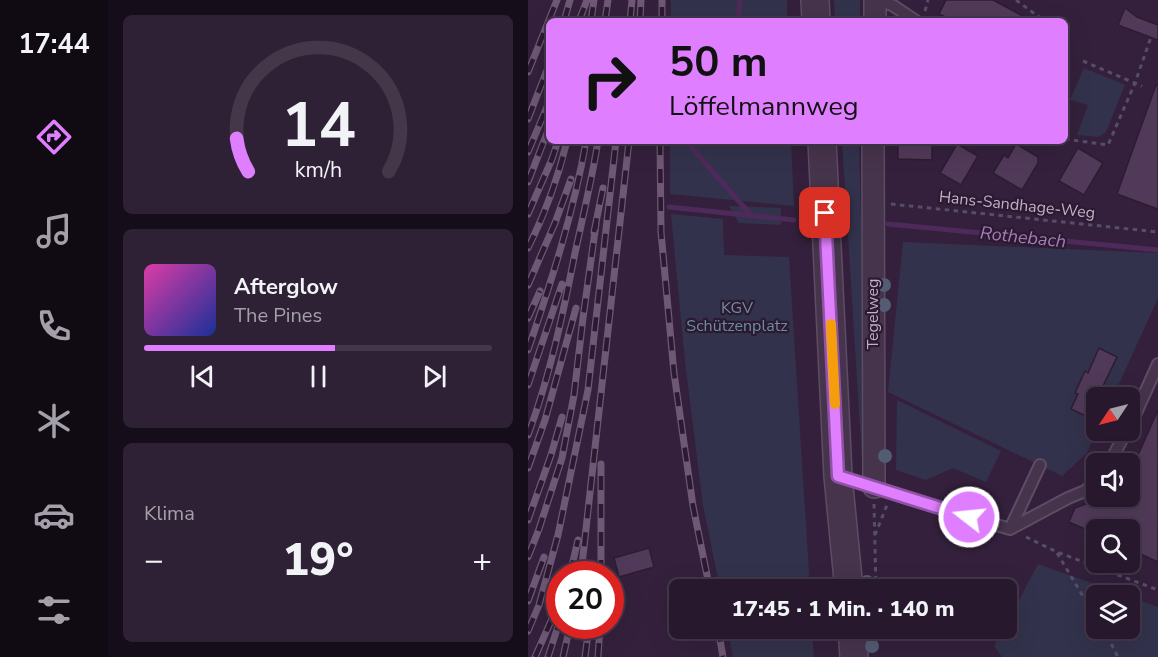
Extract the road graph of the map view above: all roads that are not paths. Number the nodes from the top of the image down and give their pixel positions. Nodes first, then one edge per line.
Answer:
1 (815, 0) edge
2 (876, 0) edge
3 (816, 18) edge
4 (875, 18) edge
5 (912, 18) edge
6 (822, 144) edge
7 (873, 144) edge
8 (1158, 364) edge
9 (1140, 404) edge
10 (1040, 465) dead end
11 (838, 476) junction
12 (874, 488) junction
13 (1086, 490) edge
14 (1010, 529) junction
15 (848, 579) edge
16 (853, 639) edge
17 (854, 657) edge

1 - 3 street
2 - 4 street
2 - 5 lane
6 - 11 street
7 - 12 street, Tegelweg
8 - 9 lane
10 - 14 lane
11 - 12 lane
11 - 15 street
12 - 14 lane
13 - 14 lane
16 - 17 street

